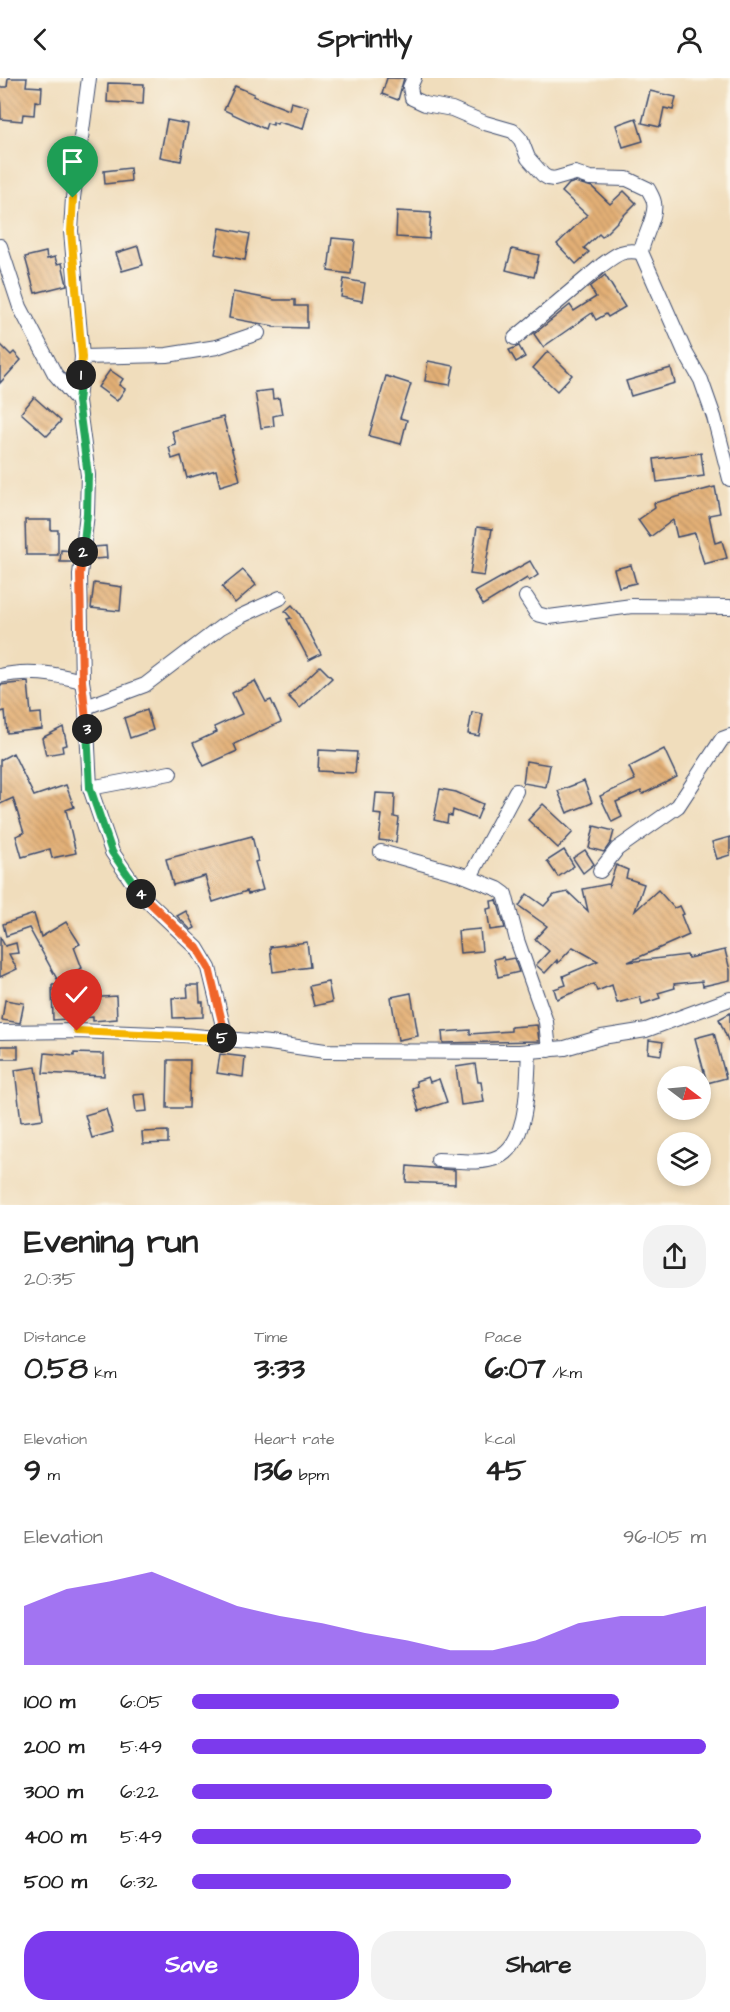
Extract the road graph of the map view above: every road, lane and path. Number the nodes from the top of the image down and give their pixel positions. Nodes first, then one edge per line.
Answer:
1 (89, 78) edge
2 (414, 78) edge
3 (0, 246) edge
4 (641, 252) junction
5 (258, 333) dead end
6 (515, 338) dead end
7 (82, 357) junction
8 (78, 401) junction
9 (730, 478) edge
10 (526, 597) dead end
11 (280, 598) dead end
12 (730, 607) edge
13 (0, 676) edge
14 (82, 681) junction
15 (86, 707) junction
16 (730, 736) edge
17 (171, 773) dead end
18 (90, 788) junction
19 (516, 791) dead end
20 (381, 852) dead end
21 (600, 871) dead end
22 (470, 878) junction
23 (730, 999) edge
24 (0, 1032) edge
25 (226, 1038) junction
26 (549, 1050) junction
27 (529, 1051) junction
28 (438, 1160) dead end

1 - 7 street
2 - 4 street
3 - 8 street
4 - 6 street
4 - 9 street
5 - 7 street
7 - 8 street
8 - 14 street
10 - 12 street
11 - 15 street
13 - 14 street
14 - 15 street
15 - 18 street
16 - 21 street
17 - 18 street
18 - 25 street
19 - 22 street
20 - 22 street
22 - 26 street
23 - 26 street
24 - 25 street
25 - 27 street
26 - 27 street
27 - 28 street

